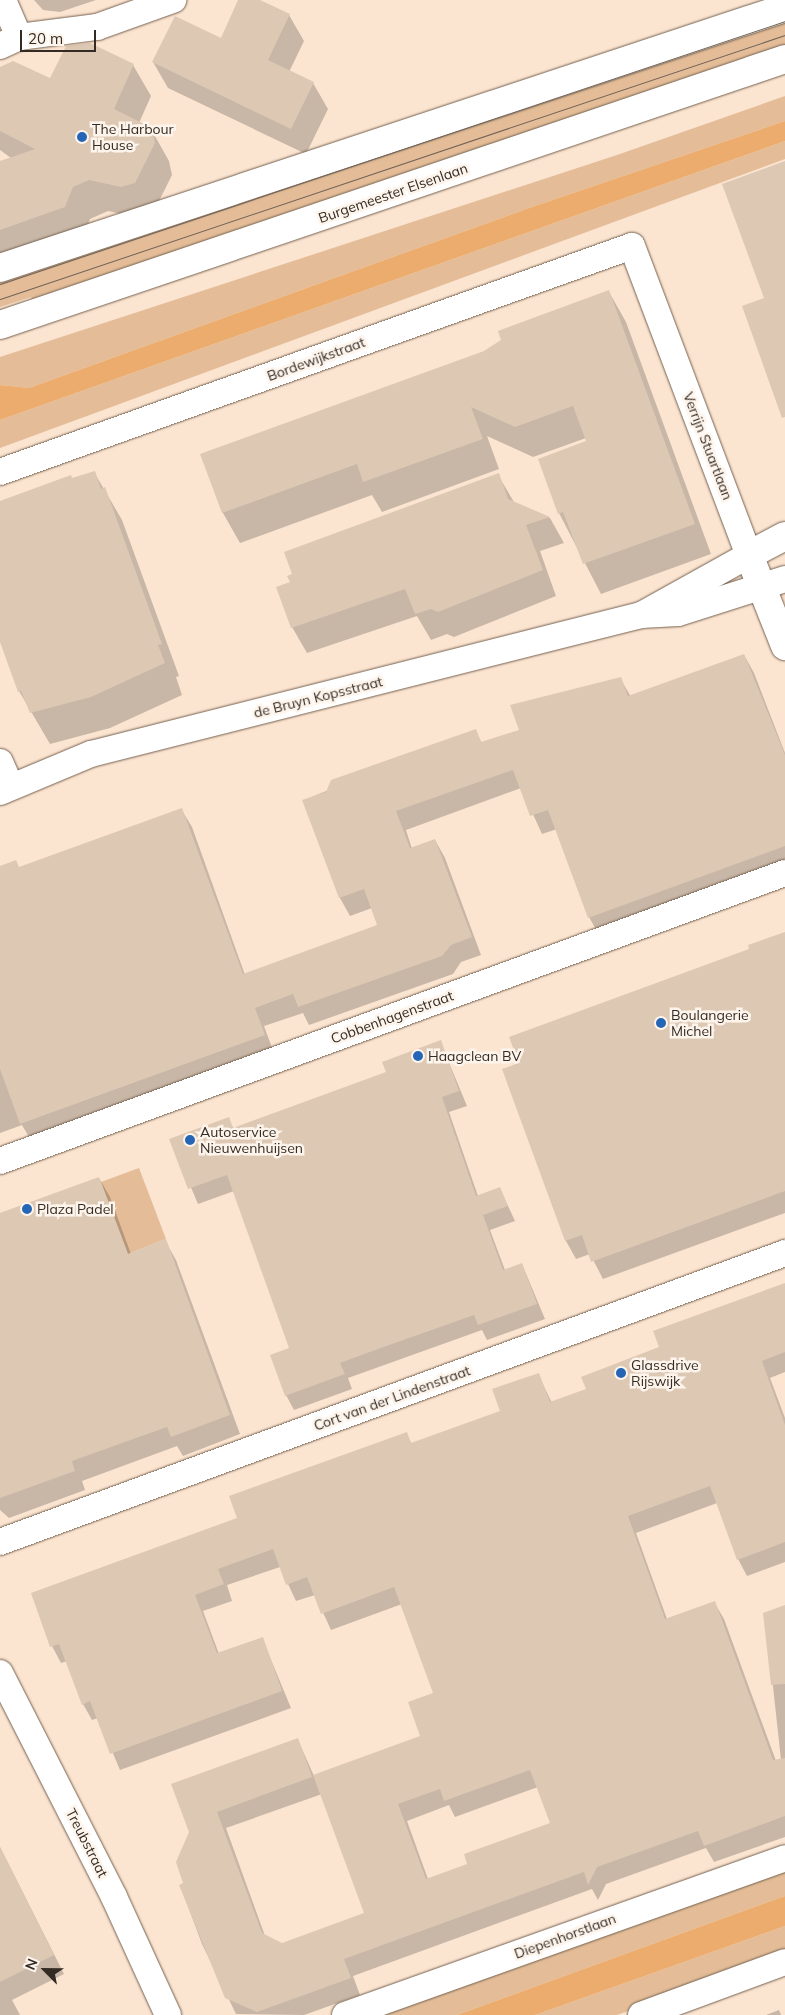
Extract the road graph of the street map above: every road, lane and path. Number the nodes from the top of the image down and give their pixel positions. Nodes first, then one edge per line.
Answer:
1 (3, 0) edge
2 (174, 0) edge
3 (785, 8) edge
4 (10, 41) edge
5 (785, 59) edge
6 (632, 246) joint
7 (0, 268) edge
8 (0, 325) edge
9 (0, 472) edge
10 (785, 536) edge
11 (749, 554) junction
12 (774, 583) edge
13 (641, 615) junction
14 (785, 646) edge
15 (0, 762) edge
16 (6, 790) edge
17 (785, 873) edge
18 (0, 1161) edge
19 (785, 1253) edge
20 (0, 1542) edge
21 (0, 1673) edge
22 (785, 1858) edge
23 (785, 1962) edge
24 (168, 2015) edge
25 (344, 2015) edge
26 (641, 2015) edge

1 - 4 street
2 - 4 street
3 - 7 main road
5 - 8 main road, Burgemeester Elsenlaan
6 - 9 street, Bordewijkstraat
6 - 11 street, Verrijn Stuartlaan
10 - 11 main road, de Bruyn Kopsstraat
11 - 12 main road, Verrijn Stuartlaan
11 - 13 street, de Bruyn Kopsstraat
12 - 13 street, de Bruyn Kopsstraat
12 - 14 main road, Verrijn Stuartlaan
13 - 16 street, de Bruyn Kopsstraat
15 - 16 street
17 - 18 street, Cobbenhagenstraat
19 - 20 street, Cort van der Lindenstraat
21 - 24 street, Treubstraat
22 - 25 street, Diepenhorstlaan
23 - 26 street

